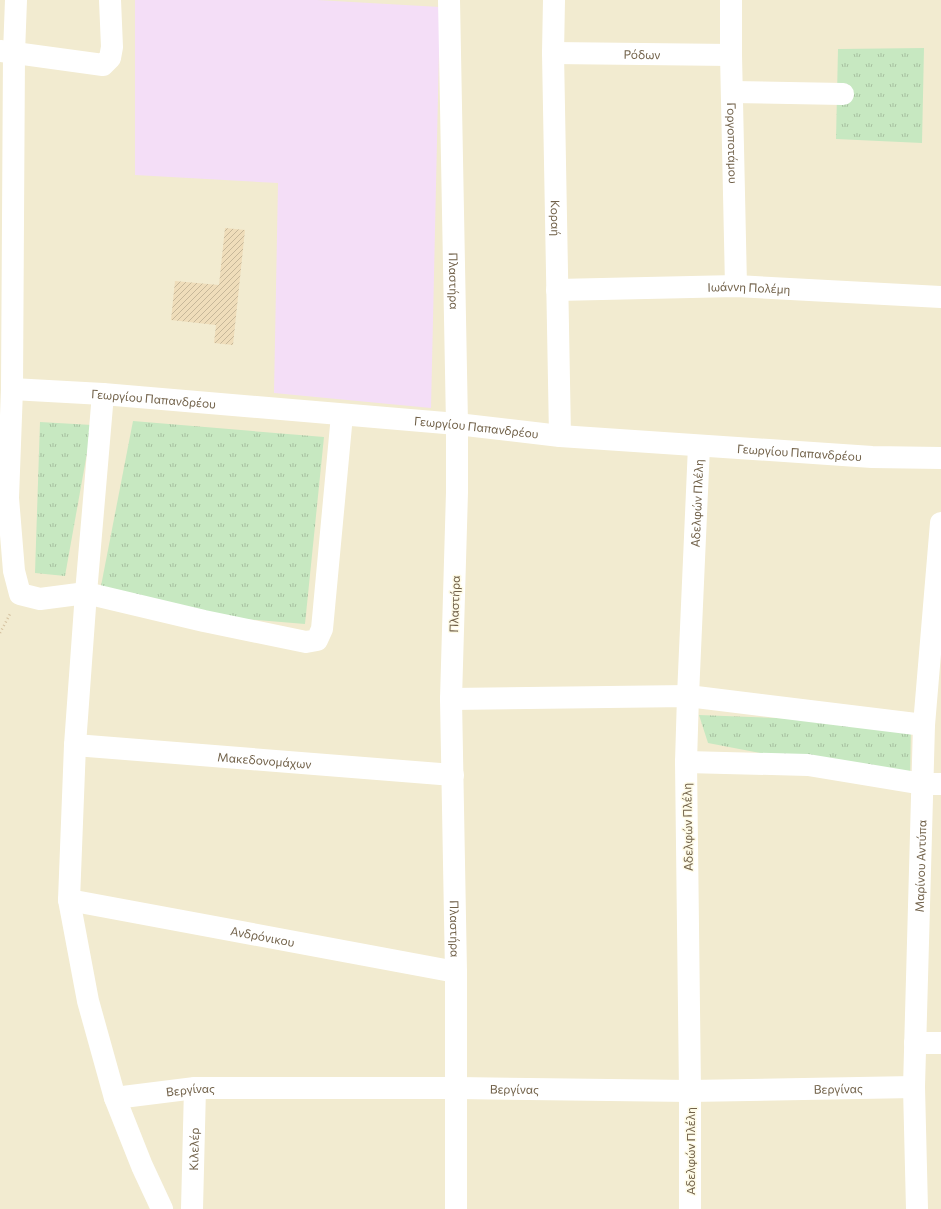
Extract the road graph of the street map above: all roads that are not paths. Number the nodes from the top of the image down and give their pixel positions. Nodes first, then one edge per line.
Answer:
1 (16, 0) edge
2 (110, 0) edge
3 (449, 0) edge
4 (554, 0) edge
5 (731, 0) edge
6 (7, 52) edge
7 (553, 54) junction
8 (731, 55) junction
9 (732, 92) junction
10 (843, 94) dead end
11 (736, 286) junction
12 (557, 290) junction
13 (941, 297) edge
14 (12, 389) junction
15 (103, 394) junction
16 (342, 415) junction
17 (457, 424) junction
18 (560, 436) junction
19 (699, 446) junction
20 (941, 458) edge
21 (4, 497) edge
22 (941, 523) edge
23 (86, 593) junction
24 (688, 696) junction
25 (451, 699) junction
26 (924, 725) junction
27 (75, 745) junction
28 (686, 762) junction
29 (453, 776) junction
30 (932, 784) edge
31 (69, 900) junction
32 (456, 972) junction
33 (915, 1043) junction
34 (941, 1043) edge
35 (914, 1087) junction
36 (194, 1088) junction
37 (457, 1088) junction
38 (690, 1091) junction
39 (115, 1098) junction
40 (162, 1209) edge
41 (192, 1209) edge
42 (456, 1209) edge
43 (690, 1209) edge
44 (917, 1209) edge

1 - 6 street
2 - 6 street
3 - 17 street, Πλαστήρα
4 - 7 street, Κοραή
5 - 8 street, Γοργοποτάμου
6 - 14 street
7 - 8 street, Ρόδων
7 - 12 street, Κοραή
8 - 9 street, Γοργοποτάμου
9 - 10 street
9 - 11 street, Γοργοποτάμου
11 - 12 street, Ιωάννη Πολέμη
11 - 13 street, Ιωάννη Πολέμη
12 - 18 street, Κοραή
14 - 15 street, Γεωργίου Παπανδρέου
14 - 21 street
15 - 16 street, Γεωργίου Παπανδρέου
15 - 23 street
16 - 17 street, Γεωργίου Παπανδρέου
16 - 23 street
17 - 18 street, Γεωργίου Παπανδρέου
17 - 25 street, Πλαστήρα
18 - 19 street, Γεωργίου Παπανδρέου
19 - 20 street, Γεωργίου Παπανδρέου
19 - 24 street, Αδελφών Πλέλη
21 - 23 street
22 - 26 street, Μαρίνου Αντύπα
23 - 27 street
24 - 25 street
24 - 26 street
24 - 28 street, Αδελφών Πλέλη
25 - 29 street, Πλαστήρα
26 - 30 street, Μαρίνου Αντύπα
27 - 29 street, Μακεδονομάχων
27 - 31 street
28 - 30 street
28 - 38 street, Αδελφών Πλέλη
29 - 32 street, Πλαστήρα
30 - 33 street, Μαρίνου Αντύπα
31 - 32 street, Ανδρόνικου
31 - 39 street
32 - 37 street, Πλαστήρα
33 - 34 street
33 - 35 street, Μαρίνου Αντύπα
35 - 38 street, Βεργίνας
35 - 44 street, Μαρίνου Αντύπα
36 - 37 street, Βεργίνας
36 - 39 street, Βεργίνας
36 - 41 street, Κιλελέρ
37 - 38 street, Βεργίνας
37 - 42 street, Πλαστήρα
38 - 43 street, Αδελφών Πλέλη
39 - 40 street

